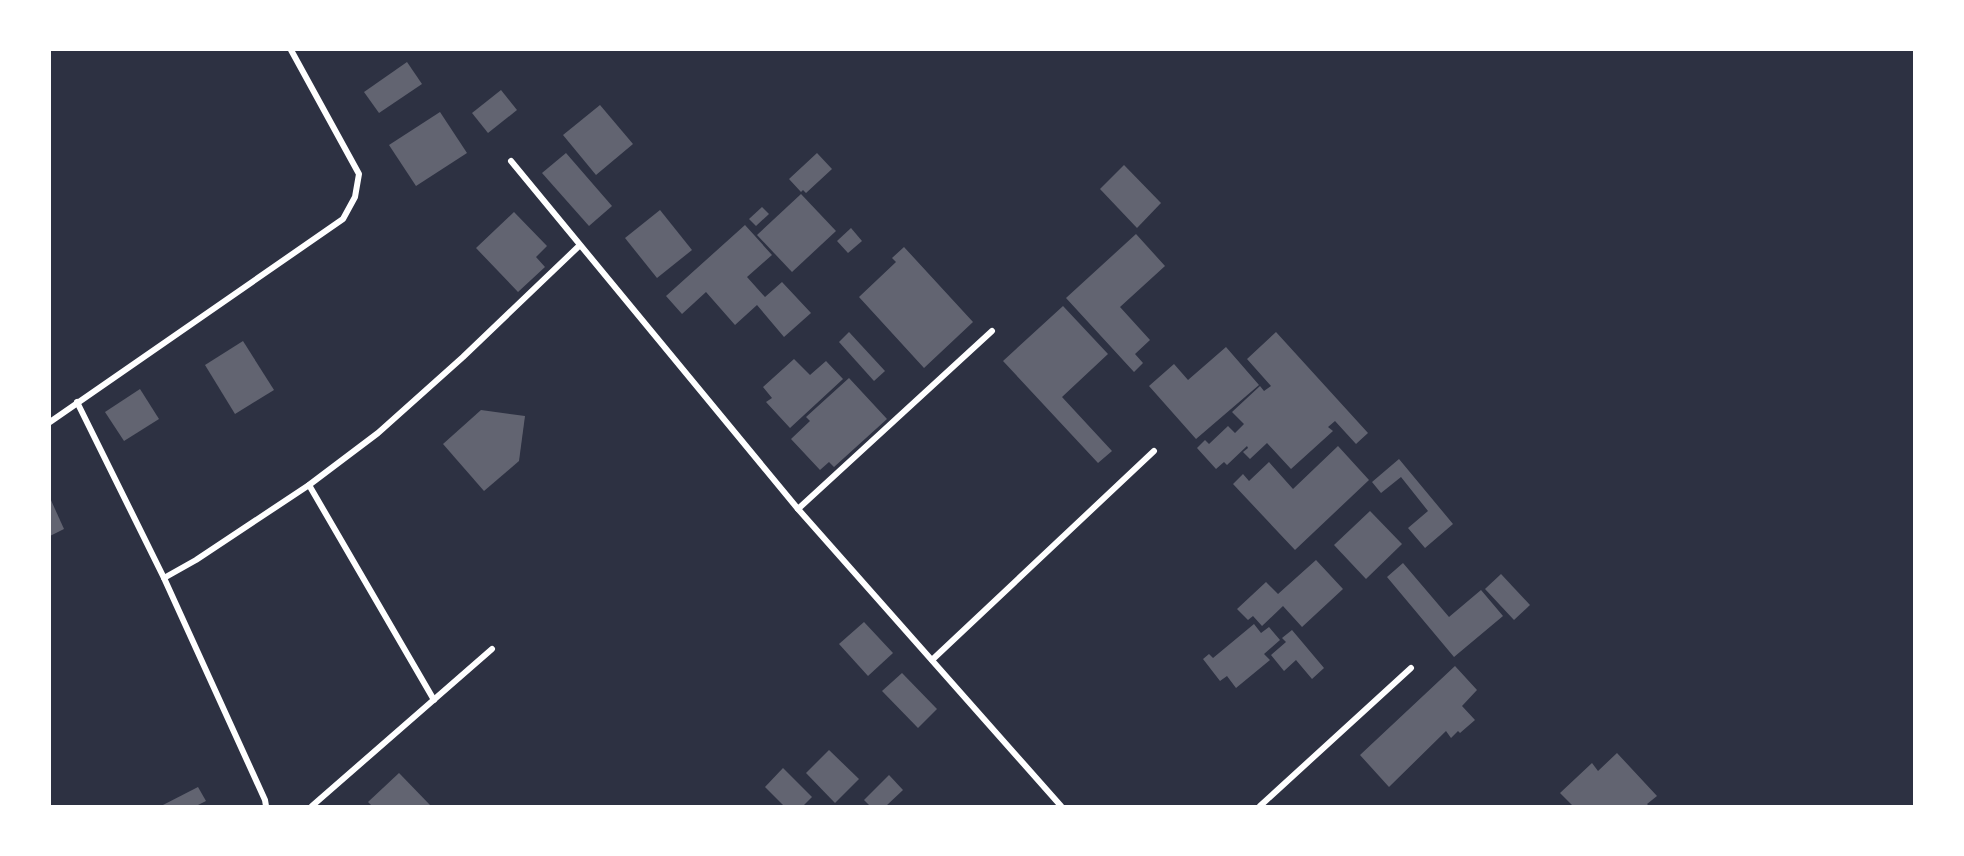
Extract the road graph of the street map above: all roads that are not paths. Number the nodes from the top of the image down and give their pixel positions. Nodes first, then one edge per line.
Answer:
1 (291, 50) edge
2 (511, 161) dead end
3 (579, 246) junction
4 (992, 331) dead end
5 (77, 402) junction
6 (50, 422) edge
7 (1154, 451) dead end
8 (309, 485) junction
9 (798, 509) junction
10 (164, 578) junction
11 (492, 649) dead end
12 (932, 660) junction
13 (1411, 668) dead end
14 (434, 700) junction
15 (266, 807) edge
16 (312, 807) edge
17 (1061, 807) edge
18 (1260, 807) edge

1 - 5 street
2 - 3 street
3 - 8 street
3 - 9 street
4 - 9 street
5 - 6 street
5 - 10 street
7 - 12 street
8 - 10 street
8 - 14 street
9 - 12 street
10 - 15 street
11 - 14 street
12 - 17 street
13 - 18 street
14 - 16 street

